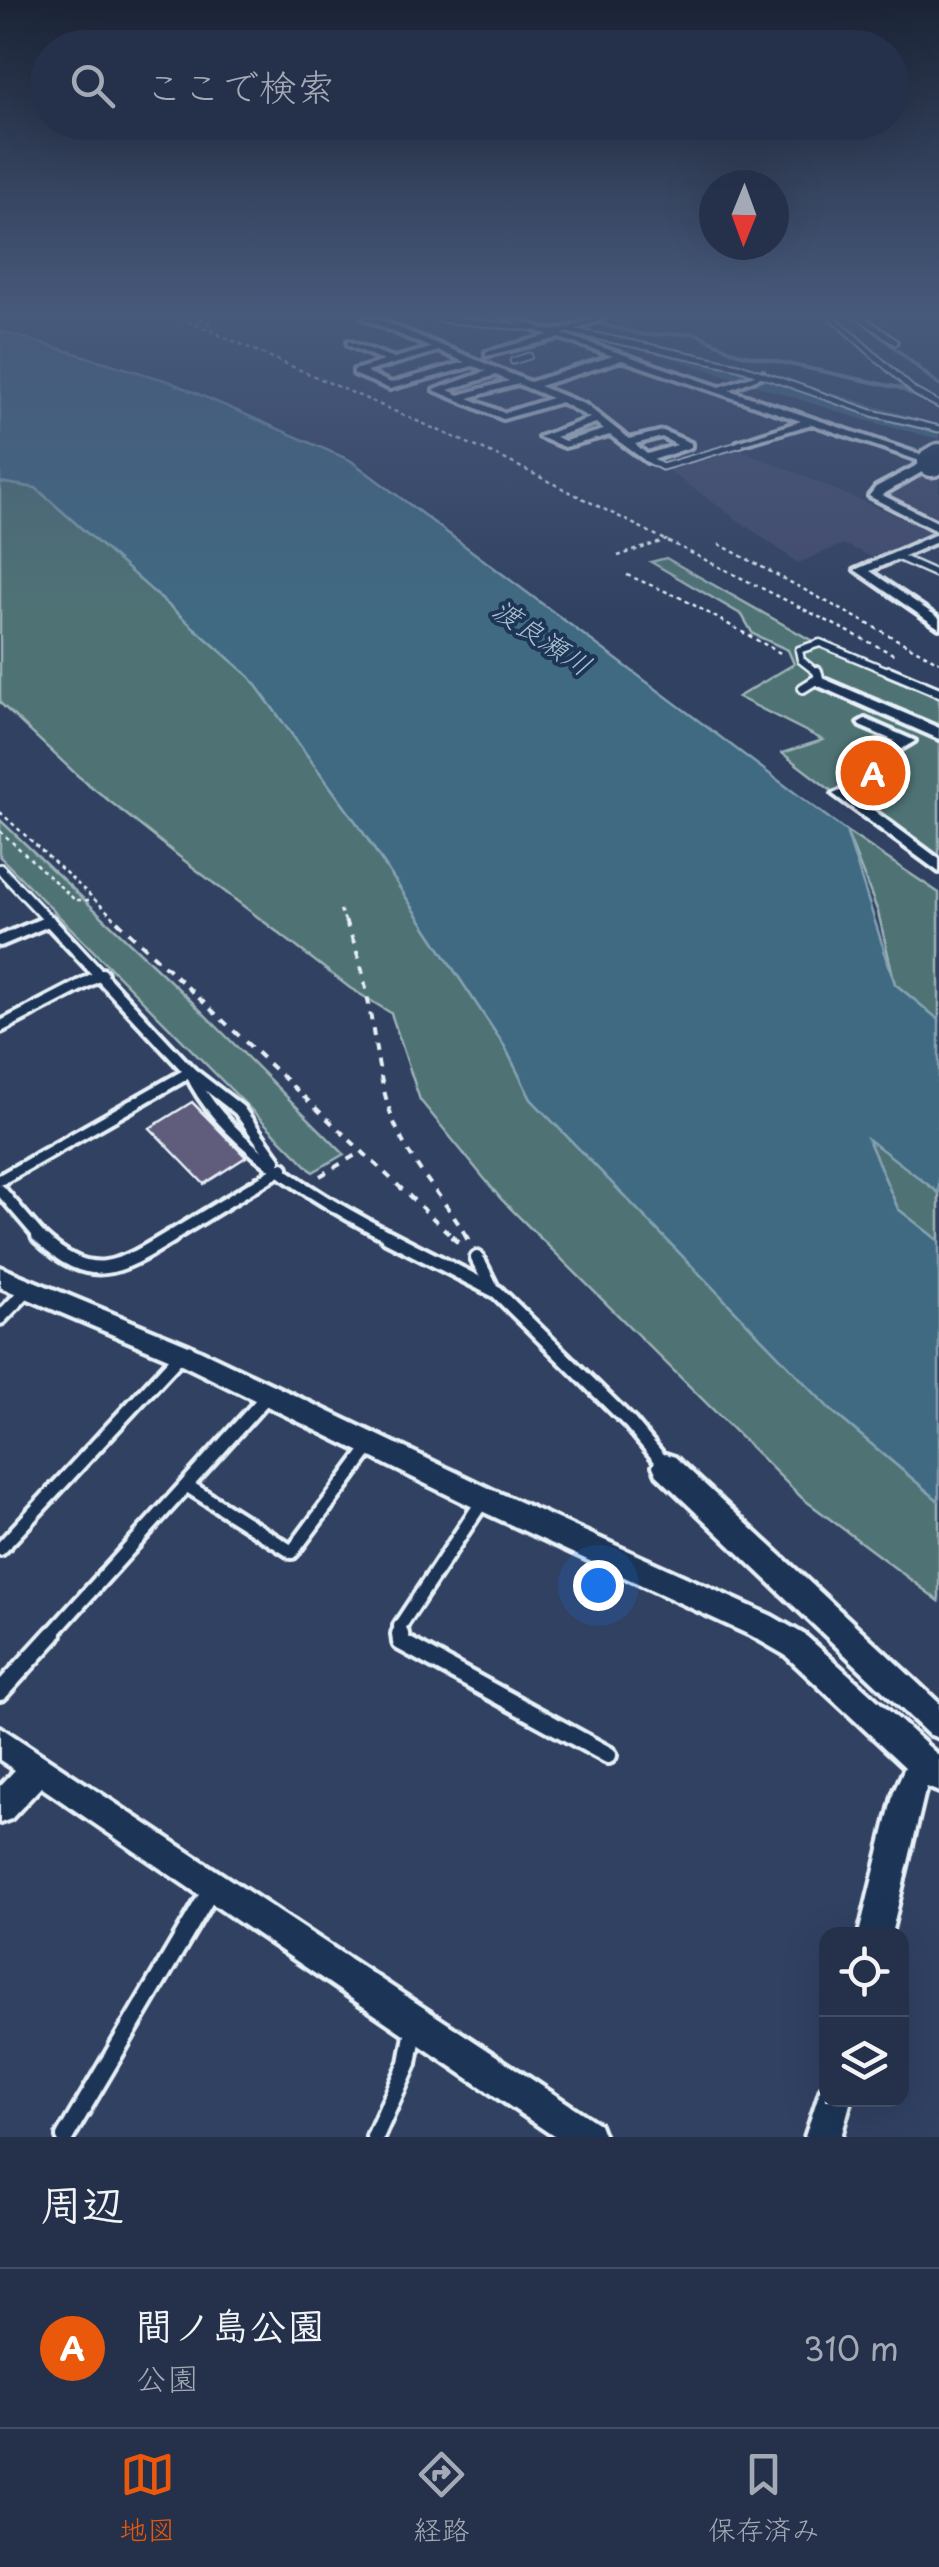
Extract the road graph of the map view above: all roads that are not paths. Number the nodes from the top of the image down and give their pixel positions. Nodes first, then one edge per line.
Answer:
1 (800, 418) edge
2 (893, 418) edge
3 (598, 419) joint
4 (812, 422) junction
5 (939, 429) edge
6 (612, 431) junction
7 (627, 443) junction
8 (741, 444) joint
9 (646, 459) junction
10 (937, 461) edge
11 (939, 528) edge
12 (939, 537) edge
13 (896, 556) junction
14 (939, 575) edge
15 (939, 624) edge
16 (810, 684) joint
17 (939, 692) edge
18 (866, 723) dead end
19 (936, 733) edge
20 (907, 741) junction
21 (939, 866) edge
22 (0, 869) edge
23 (50, 920) junction
24 (0, 942) edge
25 (102, 974) junction
26 (0, 1027) edge
27 (190, 1072) junction
28 (279, 1164) junction
29 (0, 1180) edge
30 (0, 1190) edge
31 (477, 1258) road end
32 (0, 1276) edge
33 (492, 1287) junction
34 (28, 1288) junction
35 (0, 1318) edge
36 (182, 1353) junction
37 (268, 1393) junction
38 (374, 1442) junction
39 (666, 1466) joint
40 (189, 1488) junction
41 (484, 1499) junction
42 (0, 1548) edge
43 (0, 1692) edge
44 (939, 1723) edge
45 (0, 1742) edge
46 (608, 1755) dead end
47 (36, 1770) junction
48 (931, 1770) edge
49 (0, 1808) edge
50 (212, 1888) junction
51 (876, 1927) edge
52 (415, 2023) junction
53 (831, 2107) edge
54 (65, 2137) edge
55 (376, 2137) edge
56 (586, 2137) edge
57 (823, 2137) edge

1 - 4 street
2 - 5 lane
3 - 6 street
3 - 6 street
4 - 8 street
4 - 10 street
6 - 7 street
7 - 9 street
7 - 9 street
8 - 9 lane
10 - 11 street
12 - 13 street
13 - 14 lane
13 - 15 street
16 - 17 lane
16 - 19 street
18 - 20 street
19 - 20 street
20 - 21 street
22 - 23 lane
23 - 24 lane
23 - 25 lane
25 - 26 lane
25 - 27 lane
27 - 28 lane
27 - 28 lane
27 - 29 lane
28 - 30 lane
28 - 33 lane
31 - 33 lane
32 - 34 street
33 - 39 lane
34 - 35 lane
34 - 36 street
36 - 37 street
36 - 42 lane
37 - 38 street
37 - 40 lane
38 - 40 lane
38 - 41 street
39 - 44 street
40 - 43 lane
41 - 46 lane
41 - 48 street
45 - 47 street
47 - 49 street
47 - 50 street
48 - 51 street
50 - 52 street
50 - 54 lane
52 - 55 lane
52 - 56 street
53 - 57 street

